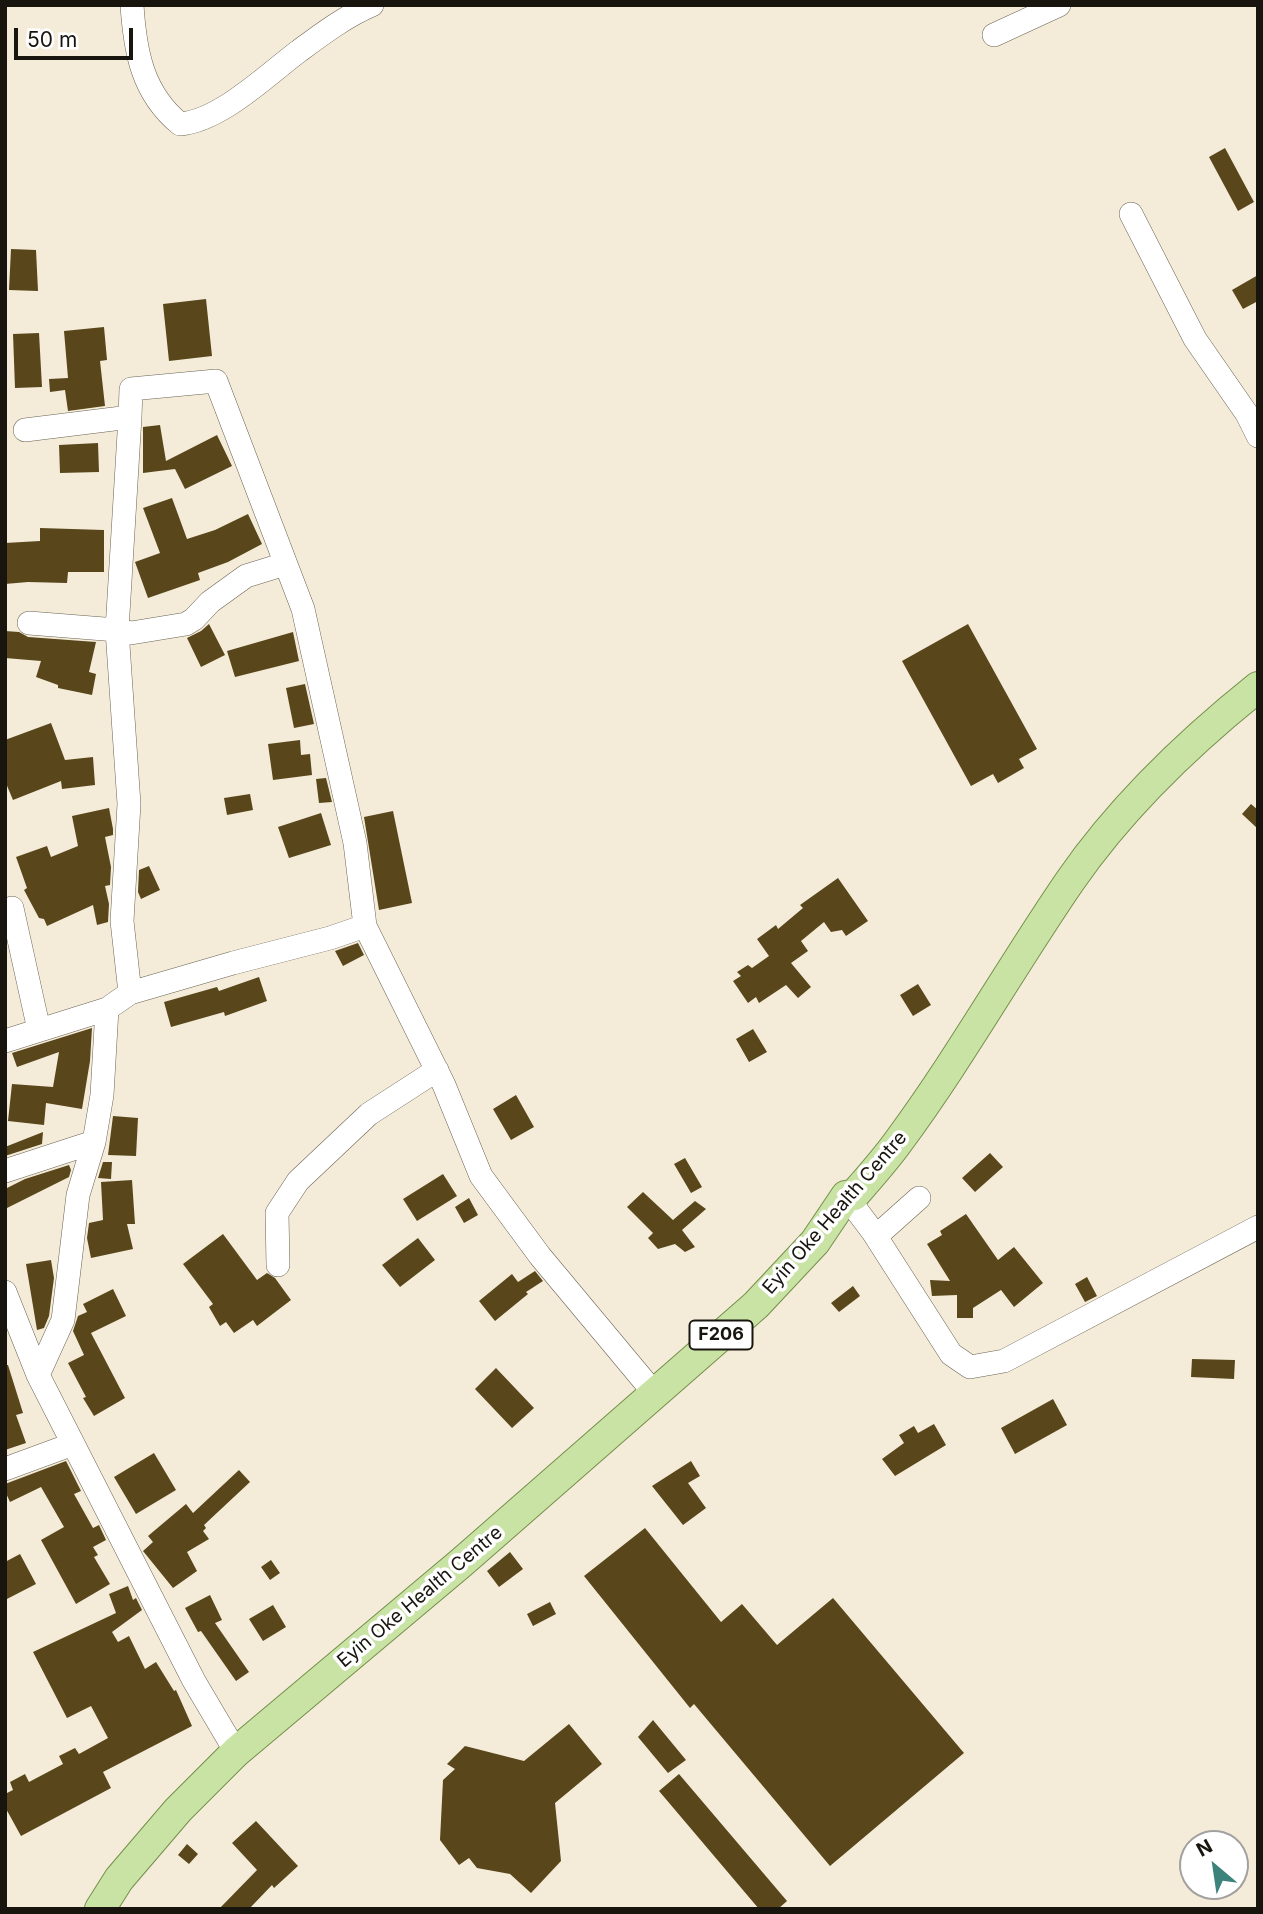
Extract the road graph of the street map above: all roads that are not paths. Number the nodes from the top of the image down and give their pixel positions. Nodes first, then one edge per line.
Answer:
1 (132, 5) edge
2 (372, 5) edge
3 (1059, 5) edge
4 (994, 35) dead end
5 (1131, 214) dead end
6 (1252, 410) edge
7 (130, 417) junction
8 (25, 430) dead end
9 (1258, 436) edge
10 (285, 564) junction
11 (30, 623) dead end
12 (117, 630) junction
13 (1258, 687) edge
14 (12, 908) dead end
15 (365, 926) junction
16 (130, 993) junction
17 (107, 1009) junction
18 (39, 1030) junction
19 (5, 1041) edge
20 (437, 1070) junction
21 (94, 1142) junction
22 (5, 1171) edge
23 (846, 1196) junction
24 (919, 1198) dead end
25 (1258, 1227) edge
26 (873, 1232) junction
27 (278, 1265) dead end
28 (5, 1292) edge
29 (38, 1375) junction
30 (655, 1394) junction
31 (73, 1444) junction
32 (5, 1469) edge
33 (236, 1752) junction
34 (100, 1909) edge

1 - 2 street
3 - 4 street
5 - 6 street
6 - 9 street
7 - 8 street
7 - 10 street
7 - 12 street
10 - 12 street
10 - 15 street
11 - 12 street
12 - 16 street
13 - 23 main road, Eyin Oke Health Centre / F206
14 - 18 street
15 - 16 street
15 - 20 street
16 - 17 street
17 - 18 street
17 - 21 street
18 - 19 street
20 - 27 street
20 - 30 street
21 - 22 street
21 - 29 street
23 - 26 street
23 - 30 main road, Eyin Oke Health Centre / F206
24 - 26 street
25 - 26 street
28 - 29 street
29 - 31 street
30 - 33 main road, Eyin Oke Health Centre / F206
31 - 32 street
31 - 33 street
33 - 34 main road, Eyin Oke Health Centre / F206

